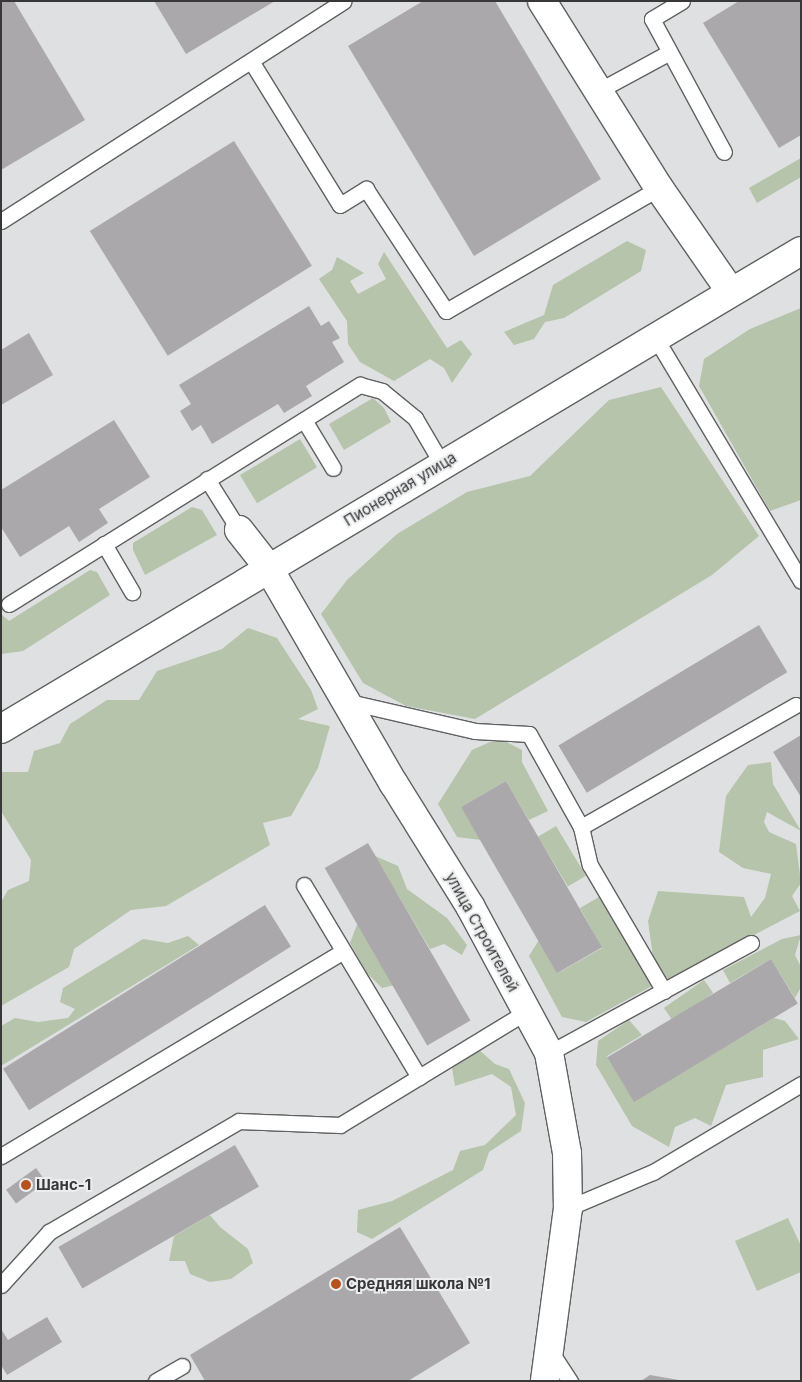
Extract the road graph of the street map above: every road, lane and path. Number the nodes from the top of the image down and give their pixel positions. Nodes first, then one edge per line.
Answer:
1 (344, 1) edge
2 (542, 1) edge
3 (682, 1) edge
4 (668, 53) junction
5 (251, 61) junction
6 (598, 91) junction
7 (724, 152) dead end
8 (659, 188) junction
9 (1, 221) edge
10 (801, 251) edge
11 (731, 292) junction
12 (655, 337) junction
13 (304, 420) junction
14 (442, 464) junction
15 (333, 468) dead end
16 (207, 480) junction
17 (239, 530) joint
18 (104, 544) junction
19 (268, 568) junction
20 (801, 581) edge
21 (132, 592) dead end
22 (9, 604) dead end
23 (345, 701) junction
24 (796, 705) dead end
25 (3, 724) edge
26 (581, 827) junction
27 (304, 884) dead end
28 (751, 944) dead end
29 (342, 952) junction
30 (664, 991) junction
31 (526, 1012) junction
32 (548, 1053) junction
33 (419, 1077) junction
34 (801, 1084) edge
35 (1, 1156) edge
36 (568, 1208) junction
37 (1, 1285) edge
38 (551, 1352) junction
39 (182, 1366) dead end
40 (156, 1381) edge
41 (545, 1381) edge
42 (570, 1381) edge

1 - 5 lane
2 - 6 street
3 - 4 lane
4 - 6 lane
4 - 7 lane
5 - 8 lane
5 - 9 lane
6 - 8 street
8 - 11 street
10 - 11 street, Пионерная улица
11 - 12 street, Пионерная улица
12 - 14 street, Пионерная улица
12 - 20 lane
13 - 14 lane
13 - 15 lane
13 - 16 lane
14 - 19 street, Пионерная улица
16 - 17 lane
16 - 18 lane
17 - 19 street, улица Строителей
18 - 21 lane
18 - 22 lane
19 - 23 street, улица Строителей
19 - 25 street, Пионерная улица
23 - 26 lane
23 - 31 street, улица Строителей
24 - 26 lane
26 - 30 lane
27 - 29 lane
28 - 30 lane
29 - 33 lane
29 - 35 lane
30 - 32 lane
31 - 32 street, улица Строителей
31 - 33 lane
32 - 36 street, улица Строителей
33 - 37 lane
34 - 36 lane
36 - 38 street, улица Строителей
38 - 41 street, улица Строителей
38 - 42 lane
39 - 40 lane

